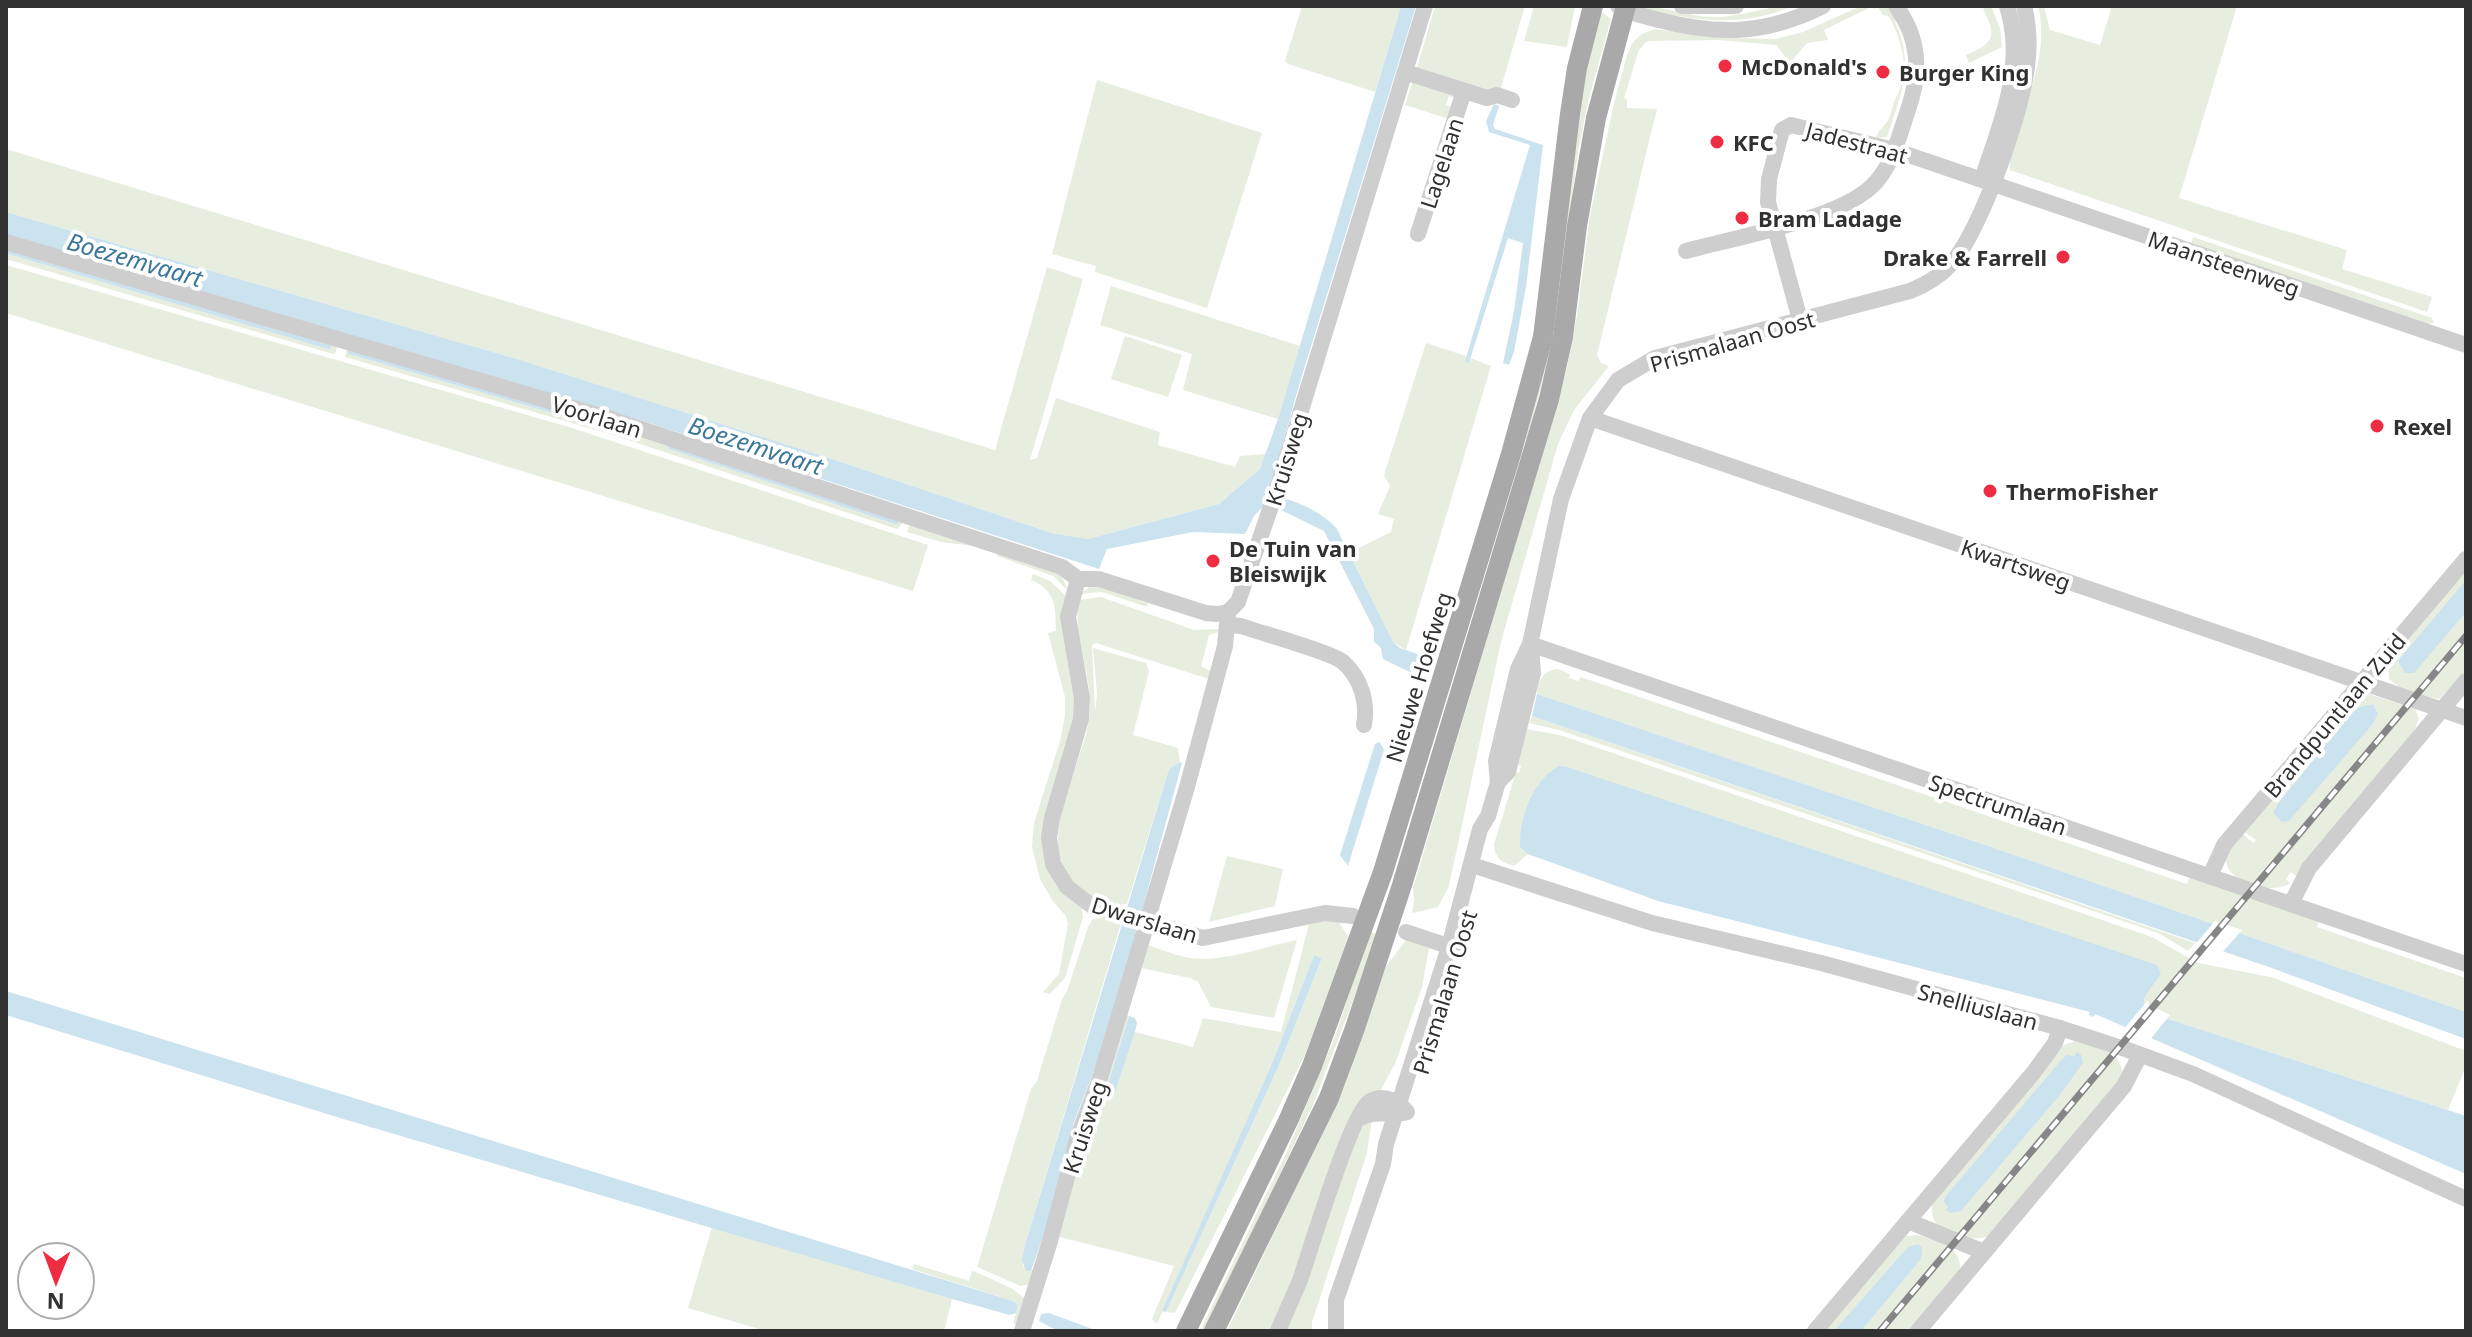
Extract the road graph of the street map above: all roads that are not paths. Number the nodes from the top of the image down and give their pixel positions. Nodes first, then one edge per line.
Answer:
1 (1425, 6) edge
2 (1593, 6) edge
3 (1682, 6) edge
4 (1736, 6) edge
5 (1823, 6) edge
6 (2007, 6) edge
7 (2024, 6) edge
8 (1623, 7) edge
9 (1897, 7) edge
10 (1405, 72) junction
11 (1464, 91) junction
12 (1512, 100) dead end
13 (1894, 150) junction
14 (1987, 182) junction
15 (1776, 227) junction
16 (1418, 234) dead end
17 (6, 242) edge
18 (1686, 251) dead end
19 (1800, 320) junction
20 (2466, 345) edge
21 (1590, 418) junction
22 (2466, 559) edge
23 (1078, 579) junction
24 (1228, 618) junction
25 (1530, 644) junction
26 (2466, 681) edge
27 (2362, 683) junction
28 (2442, 710) junction
29 (2466, 718) edge
30 (1364, 725) dead end
31 (1477, 866) junction
32 (2210, 876) junction
33 (2291, 904) junction
34 (1353, 916) dead end
35 (1146, 919) junction
36 (1406, 932) dead end
37 (1453, 948) junction
38 (2466, 964) edge
39 (2060, 1028) junction
40 (2140, 1055) junction
41 (1401, 1110) junction
42 (2466, 1199) edge
43 (1908, 1221) junction
44 (1984, 1252) junction
45 (1022, 1331) edge
46 (1186, 1331) edge
47 (1214, 1331) edge
48 (1278, 1331) edge
49 (1336, 1331) edge
50 (1815, 1331) edge
51 (1918, 1331) edge

1 - 10 street, Kruisweg
2 - 46 main road, Nieuwe Hoefweg
3 - 4 street
5 - 8 street
6 - 14 street, Prismalaan Oost
7 - 14 street, Prismalaan Oost
8 - 47 main road, Nieuwe Hoefweg
9 - 13 street
10 - 11 street, Lagelaan
10 - 24 street, Kruisweg
11 - 12 street, Lagelaan
11 - 16 street, Lagelaan
13 - 14 street, Jadestraat
13 - 15 street
13 - 15 street, Jadestraat
14 - 19 street, Prismalaan Oost
14 - 20 street, Maansteenweg
15 - 18 street
15 - 19 street
17 - 23 street, Voorlaan
19 - 21 street, Prismalaan Oost
21 - 25 street, Prismalaan Oost
21 - 27 street, Kwartsweg
22 - 27 street, Brandpuntlaan Zuid
23 - 24 street, Voorlaan
23 - 35 street, Dwarslaan
24 - 30 street, Voorlaan
24 - 35 street, Kruisweg
25 - 31 street, Prismalaan Oost
25 - 32 street, Spectrumlaan
26 - 28 street
27 - 28 street, Kwartsweg
27 - 32 street, Brandpuntlaan Zuid
28 - 29 street, Kwartsweg
28 - 33 street
31 - 37 street, Prismalaan Oost
31 - 39 street, Snelliuslaan
32 - 33 street, Spectrumlaan
33 - 38 street, Spectrumlaan
34 - 35 street, Dwarslaan
35 - 45 street, Kruisweg
36 - 37 street
37 - 41 street, Prismalaan Oost
39 - 40 street, Snelliuslaan
39 - 43 street
40 - 42 street, Snelliuslaan
40 - 44 street
41 - 48 street
41 - 49 street, Prismalaan Oost
43 - 44 street
43 - 50 street
44 - 51 street

